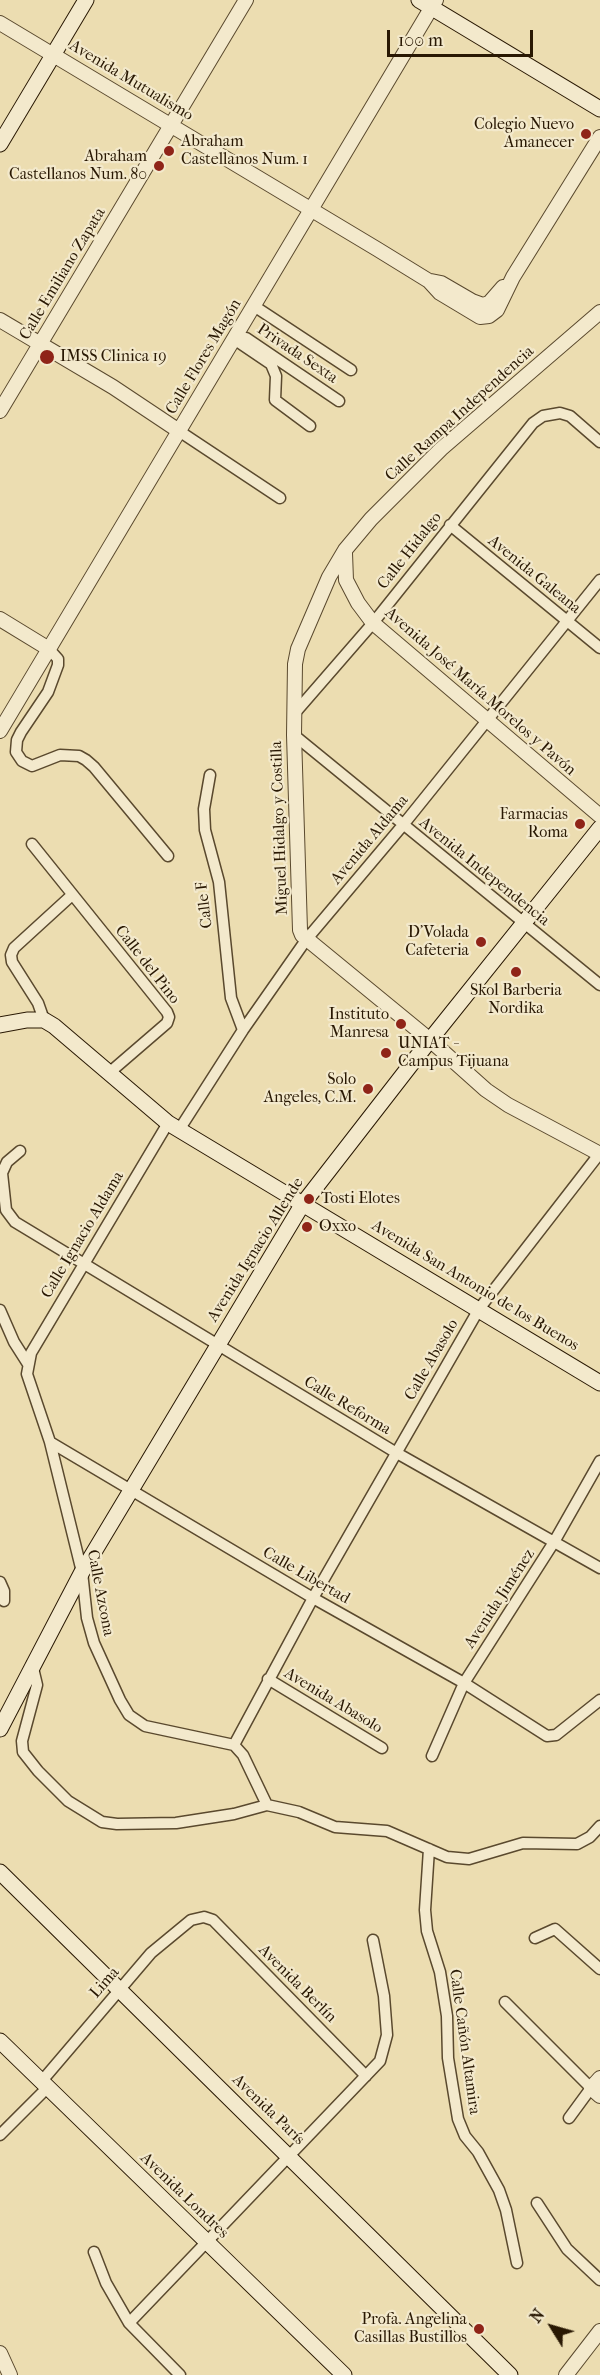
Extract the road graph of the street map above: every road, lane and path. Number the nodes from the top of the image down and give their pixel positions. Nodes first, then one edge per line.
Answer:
1 (86, 0) edge
2 (246, 0) edge
3 (429, 3) edge
4 (0, 22) edge
5 (54, 54) junction
6 (600, 109) edge
7 (171, 126) junction
8 (600, 137) edge
9 (0, 144) edge
10 (312, 210) junction
11 (254, 306) junction
12 (600, 312) edge
13 (0, 320) edge
14 (236, 336) junction
15 (41, 343) junction
16 (351, 370) dead end
17 (339, 401) dead end
18 (0, 411) edge
19 (310, 426) dead end
20 (180, 431) junction
21 (600, 442) edge
22 (280, 498) dead end
23 (450, 525) junction
24 (345, 550) junction
25 (600, 580) edge
26 (0, 619) edge
27 (567, 620) junction
28 (373, 623) junction
29 (600, 648) edge
30 (49, 649) junction
31 (294, 714) junction
32 (486, 721) junction
33 (0, 731) edge
34 (294, 735) junction
35 (210, 776) dead end
36 (600, 816) edge
37 (403, 825) junction
38 (600, 828) edge
39 (32, 844) dead end
40 (168, 856) dead end
41 (72, 895) junction
42 (524, 923) junction
43 (306, 940) junction
44 (600, 985) edge
45 (44, 1020) junction
46 (0, 1025) edge
47 (243, 1030) junction
48 (430, 1040) junction
49 (109, 1073) junction
50 (173, 1126) junction
51 (20, 1151) dead end
52 (600, 1154) edge
53 (302, 1205) junction
54 (83, 1265) junction
55 (479, 1309) junction
56 (0, 1310) edge
57 (218, 1346) junction
58 (28, 1364) junction
59 (600, 1383) edge
60 (50, 1442) junction
61 (395, 1452) junction
62 (600, 1461) edge
63 (131, 1489) junction
64 (554, 1542) junction
65 (600, 1568) edge
66 (82, 1572) junction
67 (0, 1582) edge
68 (313, 1598) junction
69 (4, 1601) dead end
70 (32, 1664) junction
71 (267, 1679) junction
72 (464, 1683) junction
73 (600, 1700) edge
74 (0, 1729) edge
75 (234, 1745) junction
76 (382, 1748) dead end
77 (432, 1756) dead end
78 (267, 1805) junction
79 (600, 1826) edge
80 (429, 1849) junction
81 (0, 1872) edge
82 (204, 1917) joint
83 (535, 1938) dead end
84 (373, 1940) dead end
85 (600, 1969) edge
86 (118, 1990) junction
87 (505, 2002) dead end
88 (0, 2041) edge
89 (366, 2076) junction
90 (44, 2085) junction
91 (597, 2087) edge
92 (569, 2118) dead end
93 (0, 2135) edge
94 (290, 2156) junction
95 (537, 2203) dead end
96 (206, 2243) junction
97 (94, 2252) dead end
98 (517, 2263) dead end
99 (600, 2280) edge
100 (129, 2323) junction
101 (600, 2331) edge
102 (0, 2353) edge
103 (173, 2373) edge
104 (10, 2375) edge
105 (344, 2375) edge
106 (510, 2375) edge
107 (566, 2375) edge

1 - 5 main road
2 - 7 street, Calle Emiliano Zapata
3 - 6 main road
3 - 10 street, Calle Flores Magón
4 - 5 street, Avenida Mutualismo
5 - 7 street, Avenida Mutualismo
5 - 9 main road
7 - 10 street, Avenida Mutualismo
7 - 15 street, Calle Emiliano Zapata
8 - 10 street, Avenida Mutualismo
10 - 11 street, Calle Flores Magón
11 - 14 street, Calle Flores Magón
11 - 16 street
12 - 24 street, Calle Rampa Independencia
13 - 15 street
14 - 17 street, Privada Sexta
14 - 19 street
14 - 20 street, Calle Flores Magón
15 - 18 street, Calle Emiliano Zapata
15 - 20 street
20 - 22 street
20 - 30 street, Calle Flores Magón
21 - 23 street, Calle Hidalgo
23 - 27 street, Avenida Galeana
23 - 28 street, Calle Hidalgo
24 - 28 street, Avenida José María Morelos y Pavón
24 - 31 street, Calle Rampa Independencia
25 - 27 street, Avenida Aldama
26 - 30 street
27 - 29 street, Avenida Galeana
27 - 32 street, Avenida Aldama
28 - 31 street, Calle Hidalgo
28 - 32 street, Avenida José María Morelos y Pavón
30 - 33 street, Calle Flores Magón
30 - 40 street
31 - 34 street, Miguel Hidalgo y Costilla
32 - 36 street, Avenida José María Morelos y Pavón
32 - 37 street, Avenida Aldama
34 - 37 street, Avenida Independencia
34 - 43 street, Miguel Hidalgo y Costilla
35 - 47 street, Calle F
37 - 42 street, Avenida Independencia
37 - 43 street, Avenida Aldama
38 - 42 main road, Avenida Ignacio Allende
39 - 41 street
41 - 45 street
41 - 49 street, Calle del Pino
42 - 44 street, Avenida Independencia
42 - 48 main road, Avenida Ignacio Allende
43 - 47 street, Avenida Aldama
43 - 48 street
45 - 46 main road
45 - 49 main road, Avenida San Antonio de los Buenos
47 - 50 street, Avenida Aldama
48 - 52 street
48 - 53 main road, Avenida Ignacio Allende
49 - 50 main road, Avenida San Antonio de los Buenos
50 - 53 main road, Avenida San Antonio de los Buenos
50 - 54 street, Calle Ignacio Aldama
51 - 54 street, Calle Reforma
52 - 55 street, Calle Abasolo
53 - 55 main road, Avenida San Antonio de los Buenos
53 - 57 main road, Avenida Ignacio Allende
54 - 57 street, Calle Reforma
54 - 58 street, Calle Ignacio Aldama
55 - 59 main road, Avenida San Antonio de los Buenos
55 - 61 street, Calle Abasolo
56 - 58 street
57 - 61 street, Calle Reforma
57 - 63 main road, Avenida Ignacio Allende
58 - 60 street, Calle Azcona
60 - 63 street, Calle Libertad
60 - 66 street, Calle Azcona
61 - 64 street, Calle Reforma
61 - 68 street, Calle Abasolo
62 - 64 street, Avenida Jiménez
63 - 66 main road, Avenida Ignacio Allende
63 - 68 street, Calle Libertad
64 - 65 street, Calle Reforma
64 - 72 street, Avenida Jiménez
66 - 70 main road, Avenida Ignacio Allende
66 - 75 street, Calle Azcona
67 - 69 street
68 - 71 street, Avenida Abasolo
68 - 72 street, Calle Libertad
70 - 74 main road, Avenida Ignacio Allende
70 - 78 street
71 - 75 street, Avenida Abasolo
71 - 76 street, Avenida Abasolo
72 - 73 street, Calle Libertad
72 - 77 street, Avenida Jiménez
75 - 78 street
78 - 80 street
79 - 80 street
80 - 98 street, Calle Cañón Altamira
81 - 86 main road, Avenida París
82 - 86 street, Lima
82 - 89 street, Avenida Berlín
83 - 85 street
84 - 89 street
86 - 90 street, Lima
86 - 94 main road, Avenida París
87 - 91 street
88 - 90 main road, Avenida Londres
89 - 94 street
90 - 93 street, Lima
90 - 96 main road, Avenida Londres
91 - 92 street
94 - 96 street
94 - 106 main road, Avenida París
95 - 99 street
96 - 100 street
96 - 105 main road, Avenida Londres
97 - 100 street
100 - 103 street
101 - 107 street
102 - 104 street

